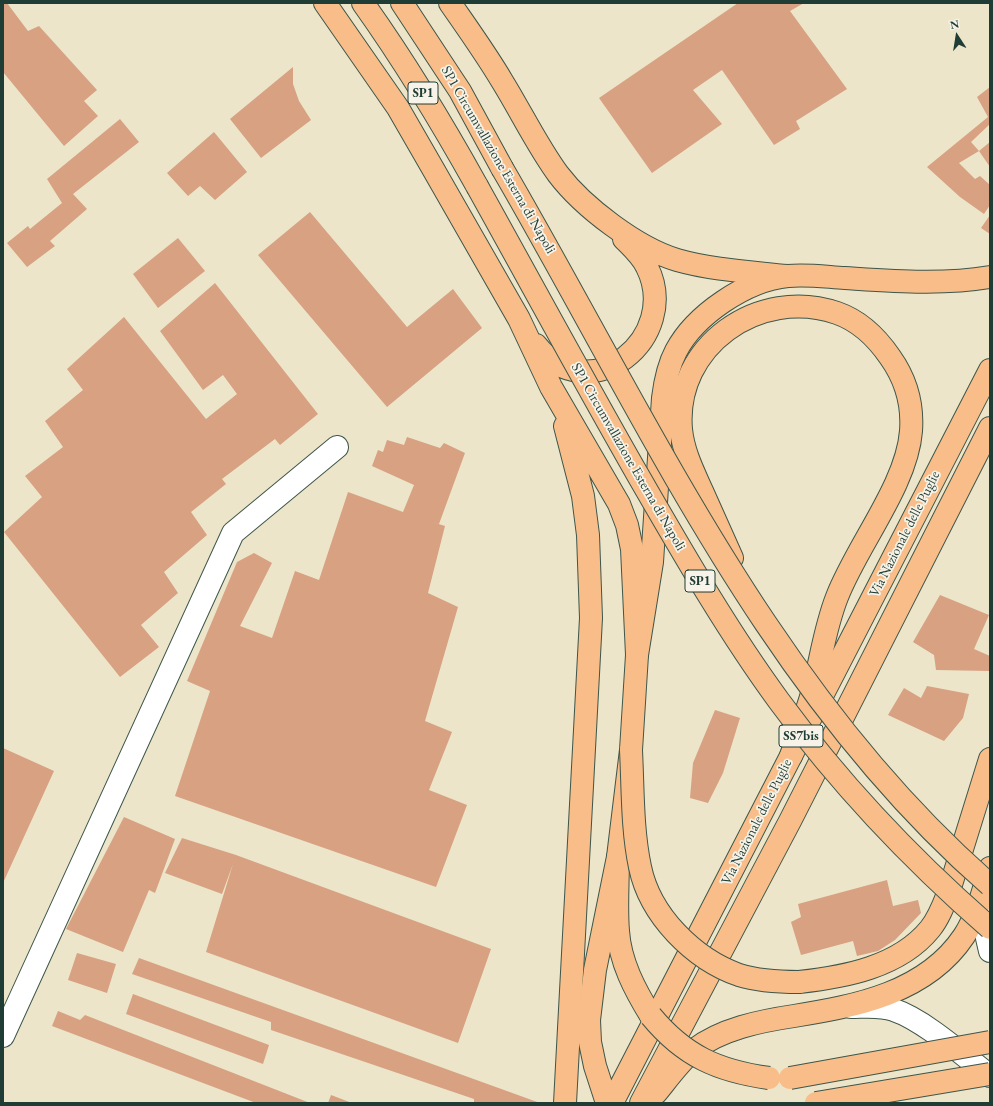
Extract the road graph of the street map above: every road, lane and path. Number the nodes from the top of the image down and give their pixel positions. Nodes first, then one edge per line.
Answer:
1 (325, 3) edge
2 (363, 3) edge
3 (402, 3) edge
4 (450, 3) edge
5 (604, 219) junction
6 (787, 276) junction
7 (990, 276) edge
8 (518, 319) junction
9 (990, 370) edge
10 (551, 387) junction
11 (990, 428) edge
12 (337, 447) dead end
13 (752, 603) junction
14 (636, 664) junction
15 (631, 750) junction
16 (791, 756) junction
17 (990, 759) edge
18 (618, 857) junction
19 (990, 868) edge
20 (990, 874) edge
21 (990, 885) edge
22 (990, 928) edge
23 (990, 951) edge
24 (846, 1007) junction
25 (3, 1036) edge
26 (990, 1042) edge
27 (990, 1075) edge
28 (565, 1103) edge
29 (607, 1103) edge
30 (612, 1103) edge
31 (641, 1103) edge
32 (647, 1103) edge
33 (816, 1103) edge

1 - 8 main road
2 - 22 main road, SP1 Circumvallazione Esterna di Napoli / SP1, bridge
3 - 13 main road, SP1 Circumvallazione Esterna di Napoli / SP1, bridge
4 - 5 main road
5 - 6 main road
5 - 8 main road
6 - 7 main road
6 - 14 main road
8 - 10 main road
9 - 16 main road, Via Nazionale delle Puglie / SS7bis
10 - 14 main road
10 - 28 main road
11 - 31 main road, Via Nazionale delle Puglie / SS7bis
12 - 25 street
13 - 16 main road, bridge
13 - 21 main road, SP1 Circumvallazione Esterna di Napoli / SP1, bridge
14 - 15 main road
15 - 17 main road, bridge
15 - 18 main road, bridge
16 - 30 main road, Via Nazionale delle Puglie / SS7bis
18 - 26 main road, bridge
18 - 29 main road
19 - 24 main road
20 - 23 street
24 - 27 street
24 - 32 main road
27 - 33 main road, bridge

